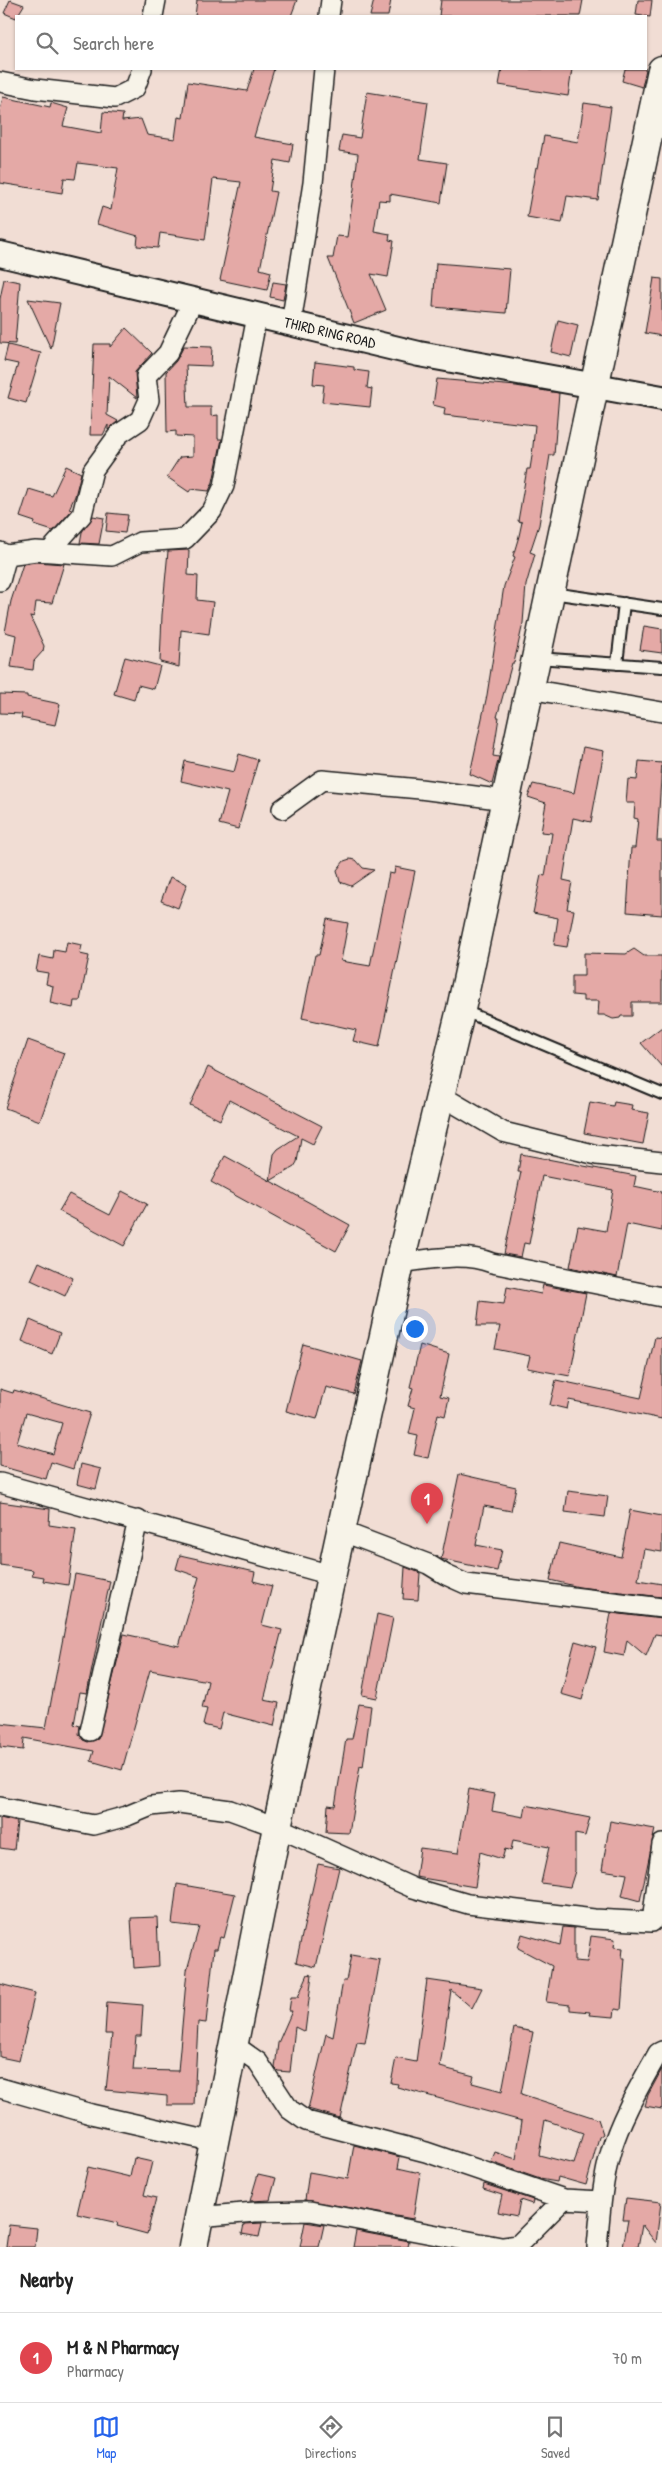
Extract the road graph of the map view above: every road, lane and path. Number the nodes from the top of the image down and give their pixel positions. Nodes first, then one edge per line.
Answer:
1 (156, 0) edge
2 (331, 0) edge
3 (153, 15) edge
4 (329, 15) edge
5 (142, 70) edge
6 (324, 70) edge
7 (662, 70) edge
8 (0, 82) edge
9 (657, 117) edge
10 (0, 254) edge
11 (193, 301) junction
12 (257, 316) junction
13 (291, 324) junction
14 (595, 385) junction
15 (662, 398) edge
16 (49, 552) junction
17 (3, 553) edge
18 (0, 581) edge
19 (550, 593) junction
20 (624, 603) junction
21 (662, 608) edge
22 (536, 658) junction
23 (617, 664) junction
24 (662, 667) edge
25 (529, 689) junction
26 (662, 712) edge
27 (506, 800) junction
28 (282, 809) dead end
29 (461, 1009) junction
30 (662, 1094) edge
31 (440, 1095) junction
32 (662, 1162) edge
33 (400, 1263) junction
34 (662, 1297) edge
35 (0, 1482) edge
36 (138, 1520) junction
37 (341, 1531) junction
38 (331, 1575) junction
39 (662, 1608) edge
40 (90, 1731) dead end
41 (0, 1807) edge
42 (277, 1827) junction
43 (662, 1844) edge
44 (657, 1928) edge
45 (234, 2045) junction
46 (662, 2051) edge
47 (0, 2088) edge
48 (215, 2142) junction
49 (564, 2199) junction
50 (601, 2201) junction
51 (198, 2217) junction
52 (193, 2247) edge
53 (503, 2247) edge
54 (597, 2247) edge

1 - 3 street
2 - 4 street
5 - 8 street
6 - 13 street
7 - 9 highway
9 - 14 highway
10 - 11 street, THIRD RING ROAD
11 - 12 street, THIRD RING ROAD
11 - 16 street
12 - 13 street, THIRD RING ROAD
12 - 16 street
13 - 14 street, THIRD RING ROAD
14 - 15 street, THIRD RING ROAD
14 - 19 highway
16 - 17 street
17 - 18 street
19 - 20 lane
19 - 22 highway
20 - 21 lane
20 - 23 lane
22 - 23 lane
22 - 25 highway
23 - 24 lane
25 - 26 street
25 - 27 highway
27 - 28 street
27 - 29 highway
29 - 30 lane
29 - 31 highway
31 - 32 street
31 - 33 highway
33 - 34 street
33 - 37 highway
35 - 36 street
36 - 38 street
36 - 40 street
37 - 38 highway
37 - 39 street
38 - 42 highway
41 - 42 street
42 - 44 street
42 - 45 highway
43 - 44 street
45 - 48 highway
45 - 49 street
46 - 50 street
47 - 48 street
48 - 51 highway
49 - 50 street
49 - 53 street
50 - 54 street
51 - 52 highway
51 - 53 street

